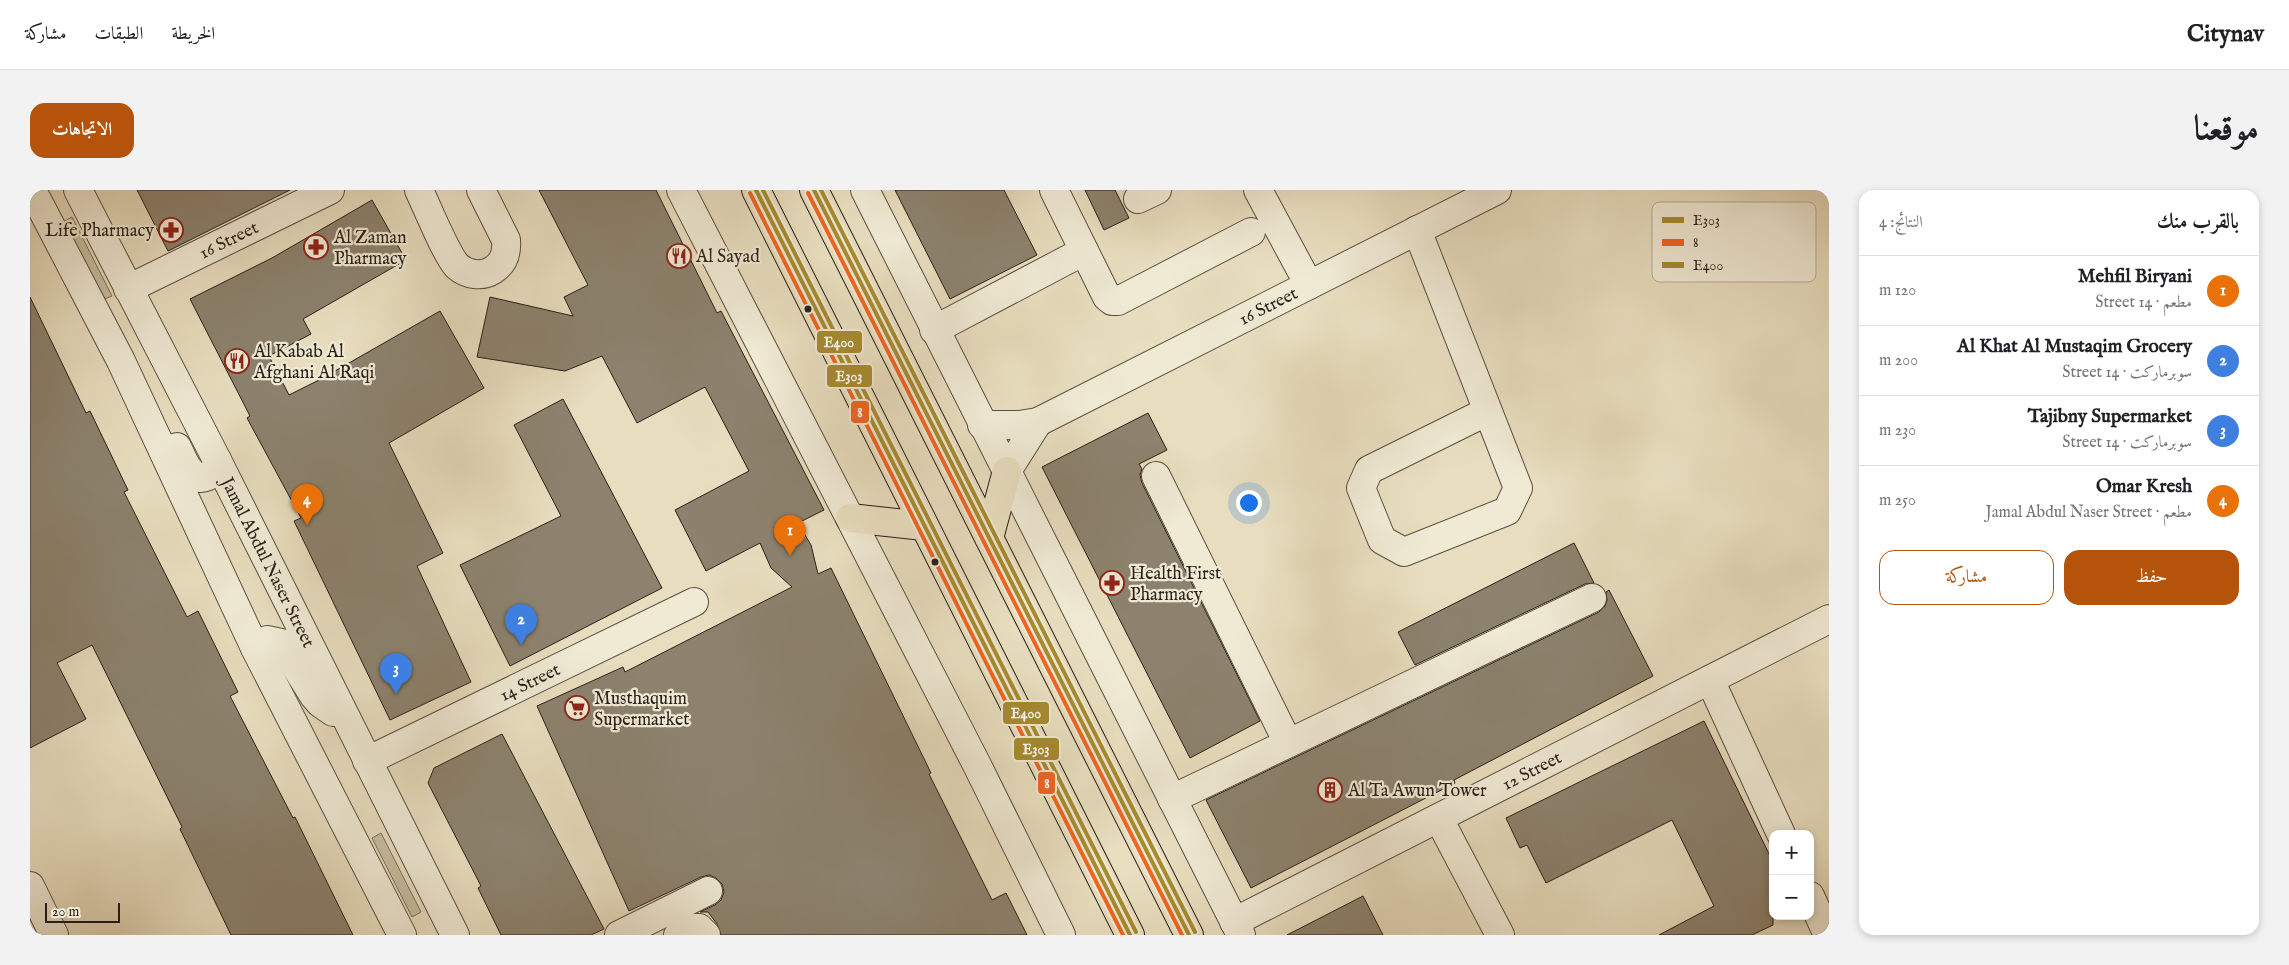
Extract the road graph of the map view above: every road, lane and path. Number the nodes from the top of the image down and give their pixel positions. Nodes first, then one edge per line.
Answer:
1 (32, 190) edge
2 (78, 190) edge
3 (330, 190) edge
4 (419, 190) edge
5 (481, 190) edge
6 (681, 190) edge
7 (756, 190) edge
8 (814, 190) edge
9 (864, 190) edge
10 (1054, 190) edge
11 (1258, 190) edge
12 (1497, 190) edge
13 (302, 196) edge
14 (1455, 200) edge
15 (1417, 230) junction
16 (1251, 232) dead end
17 (1084, 250) junction
18 (1309, 285) junction
19 (128, 289) junction
20 (934, 330) junction
21 (121, 361) junction
22 (1488, 411) junction
23 (1038, 422) junction
24 (982, 425) junction
25 (216, 460) junction
26 (1007, 471) junction
27 (1156, 476) dead end
28 (850, 518) junction
29 (924, 526) junction
30 (989, 538) junction
31 (1592, 598) dead end
32 (694, 602) dead end
33 (1829, 619) edge
34 (255, 648) junction
35 (1710, 680) junction
36 (344, 714) junction
37 (1288, 744) junction
38 (367, 762) junction
39 (1172, 799) junction
40 (1439, 818) junction
41 (1779, 830) edge
42 (30, 886) edge
43 (708, 891) dead end
44 (1814, 905) edge
45 (1237, 928) edge
46 (629, 933) edge
47 (54, 935) edge
48 (402, 935) edge
49 (454, 935) edge
50 (678, 935) edge
51 (706, 935) edge
52 (1061, 935) edge
53 (1130, 935) edge
54 (1188, 935) edge
55 (1500, 935) edge
56 (1828, 935) edge

1 - 21 street
2 - 19 street, Jamal Abdul Naser Street
3 - 13 street, 16 Street
4 - 5 street
6 - 28 street
7 - 29 highway
8 - 30 highway
9 - 20 street
10 - 17 street
11 - 18 street
12 - 14 street, 16 Street
13 - 19 street, 16 Street
14 - 15 street, 16 Street
15 - 18 street, 16 Street
15 - 22 street
16 - 17 street
17 - 20 street
18 - 23 street, 16 Street
19 - 25 street, Jamal Abdul Naser Street
20 - 24 street
21 - 25 street
21 - 34 street
22 - 22 street
23 - 24 street, 16 Street
23 - 26 street
24 - 26 street
25 - 36 street, Jamal Abdul Naser Street
26 - 30 highway
26 - 39 street
27 - 37 street
28 - 29 highway
28 - 52 street
29 - 53 highway
30 - 54 highway
31 - 37 street
32 - 38 street, 14 Street
33 - 35 street, 12 Street
34 - 36 street
34 - 48 street
35 - 40 street, 12 Street
35 - 41 street
36 - 38 street, Jamal Abdul Naser Street
37 - 39 street
38 - 49 street, Jamal Abdul Naser Street
39 - 45 street
40 - 45 street, 12 Street
40 - 55 street
42 - 47 street
43 - 46 street
44 - 56 street
50 - 51 street

